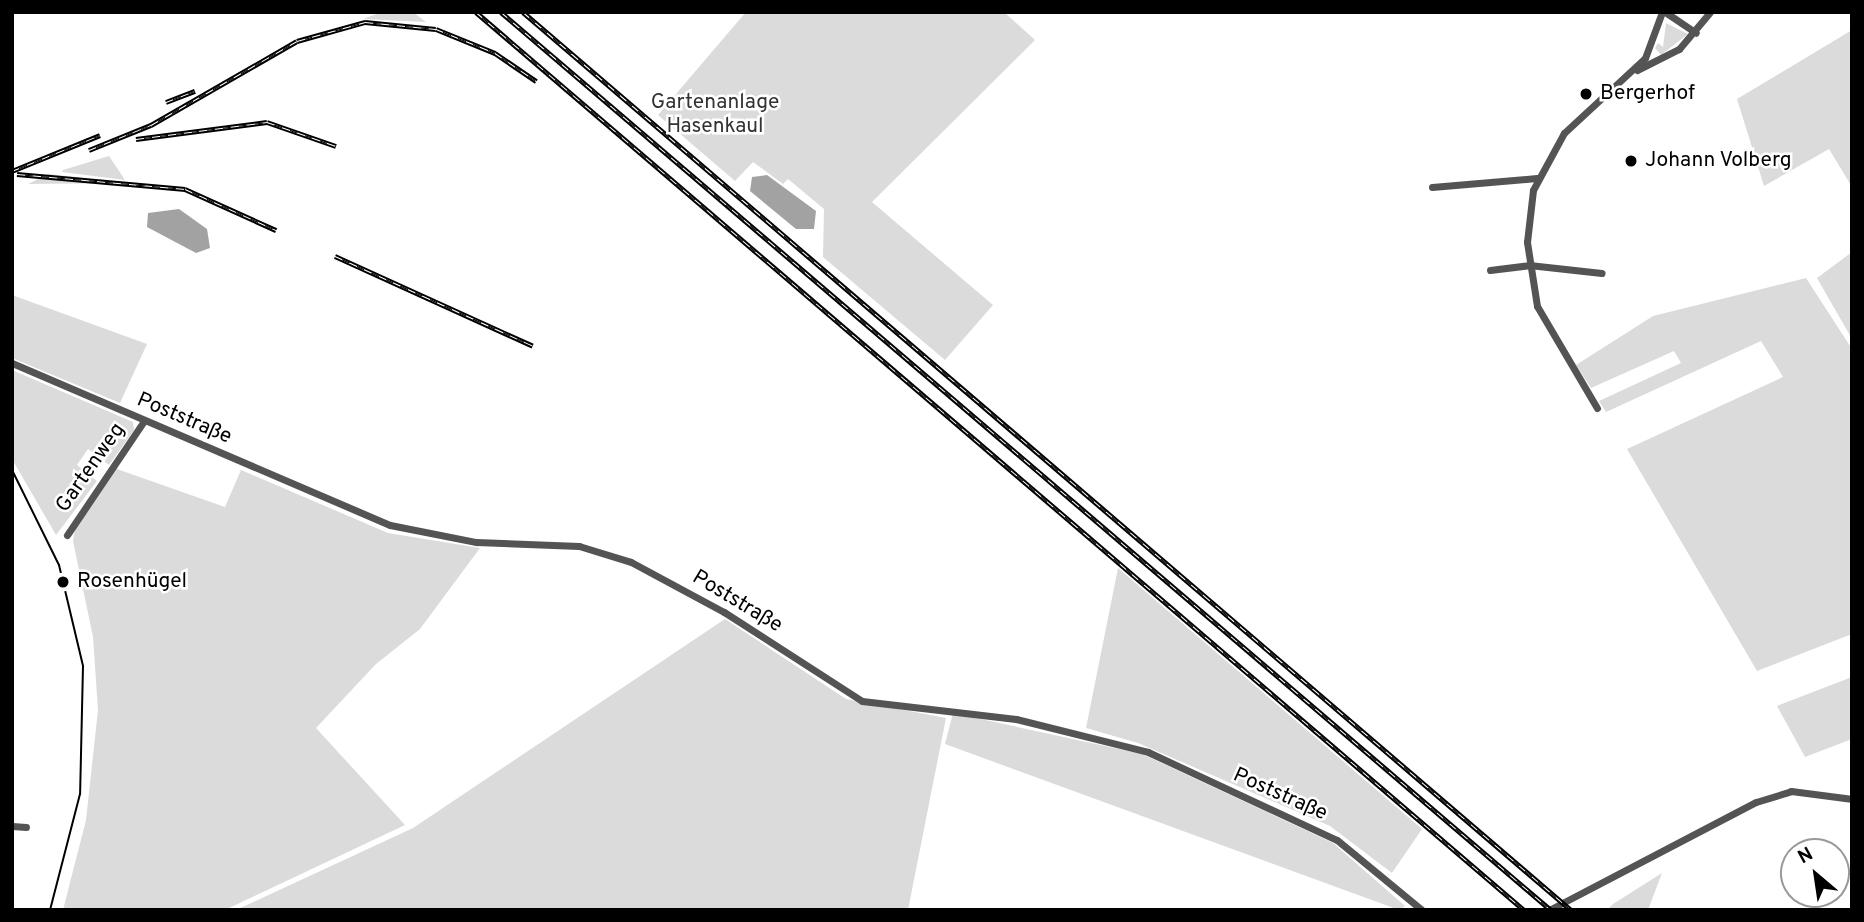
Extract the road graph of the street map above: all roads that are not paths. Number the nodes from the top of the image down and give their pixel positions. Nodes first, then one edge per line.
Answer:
1 (1663, 12) edge
2 (1710, 12) edge
3 (1696, 33) junction
4 (1633, 71) junction
5 (1537, 178) junction
6 (1432, 187) dead end
7 (1529, 264) junction
8 (1490, 270) dead end
9 (1602, 274) dead end
10 (12, 363) edge
11 (1597, 408) dead end
12 (144, 421) junction
13 (67, 535) dead end
14 (1852, 799) edge
15 (12, 825) edge
16 (26, 827) dead end
17 (1422, 910) edge
18 (1549, 910) edge

1 - 3 street
1 - 4 street
2 - 3 street
3 - 4 street
4 - 5 street
5 - 6 street
5 - 7 street
7 - 8 street
7 - 9 street
7 - 11 street
10 - 12 street, Poststraße
12 - 13 street, Gartenweg
12 - 17 street, Poststraße
14 - 18 street
15 - 16 street

